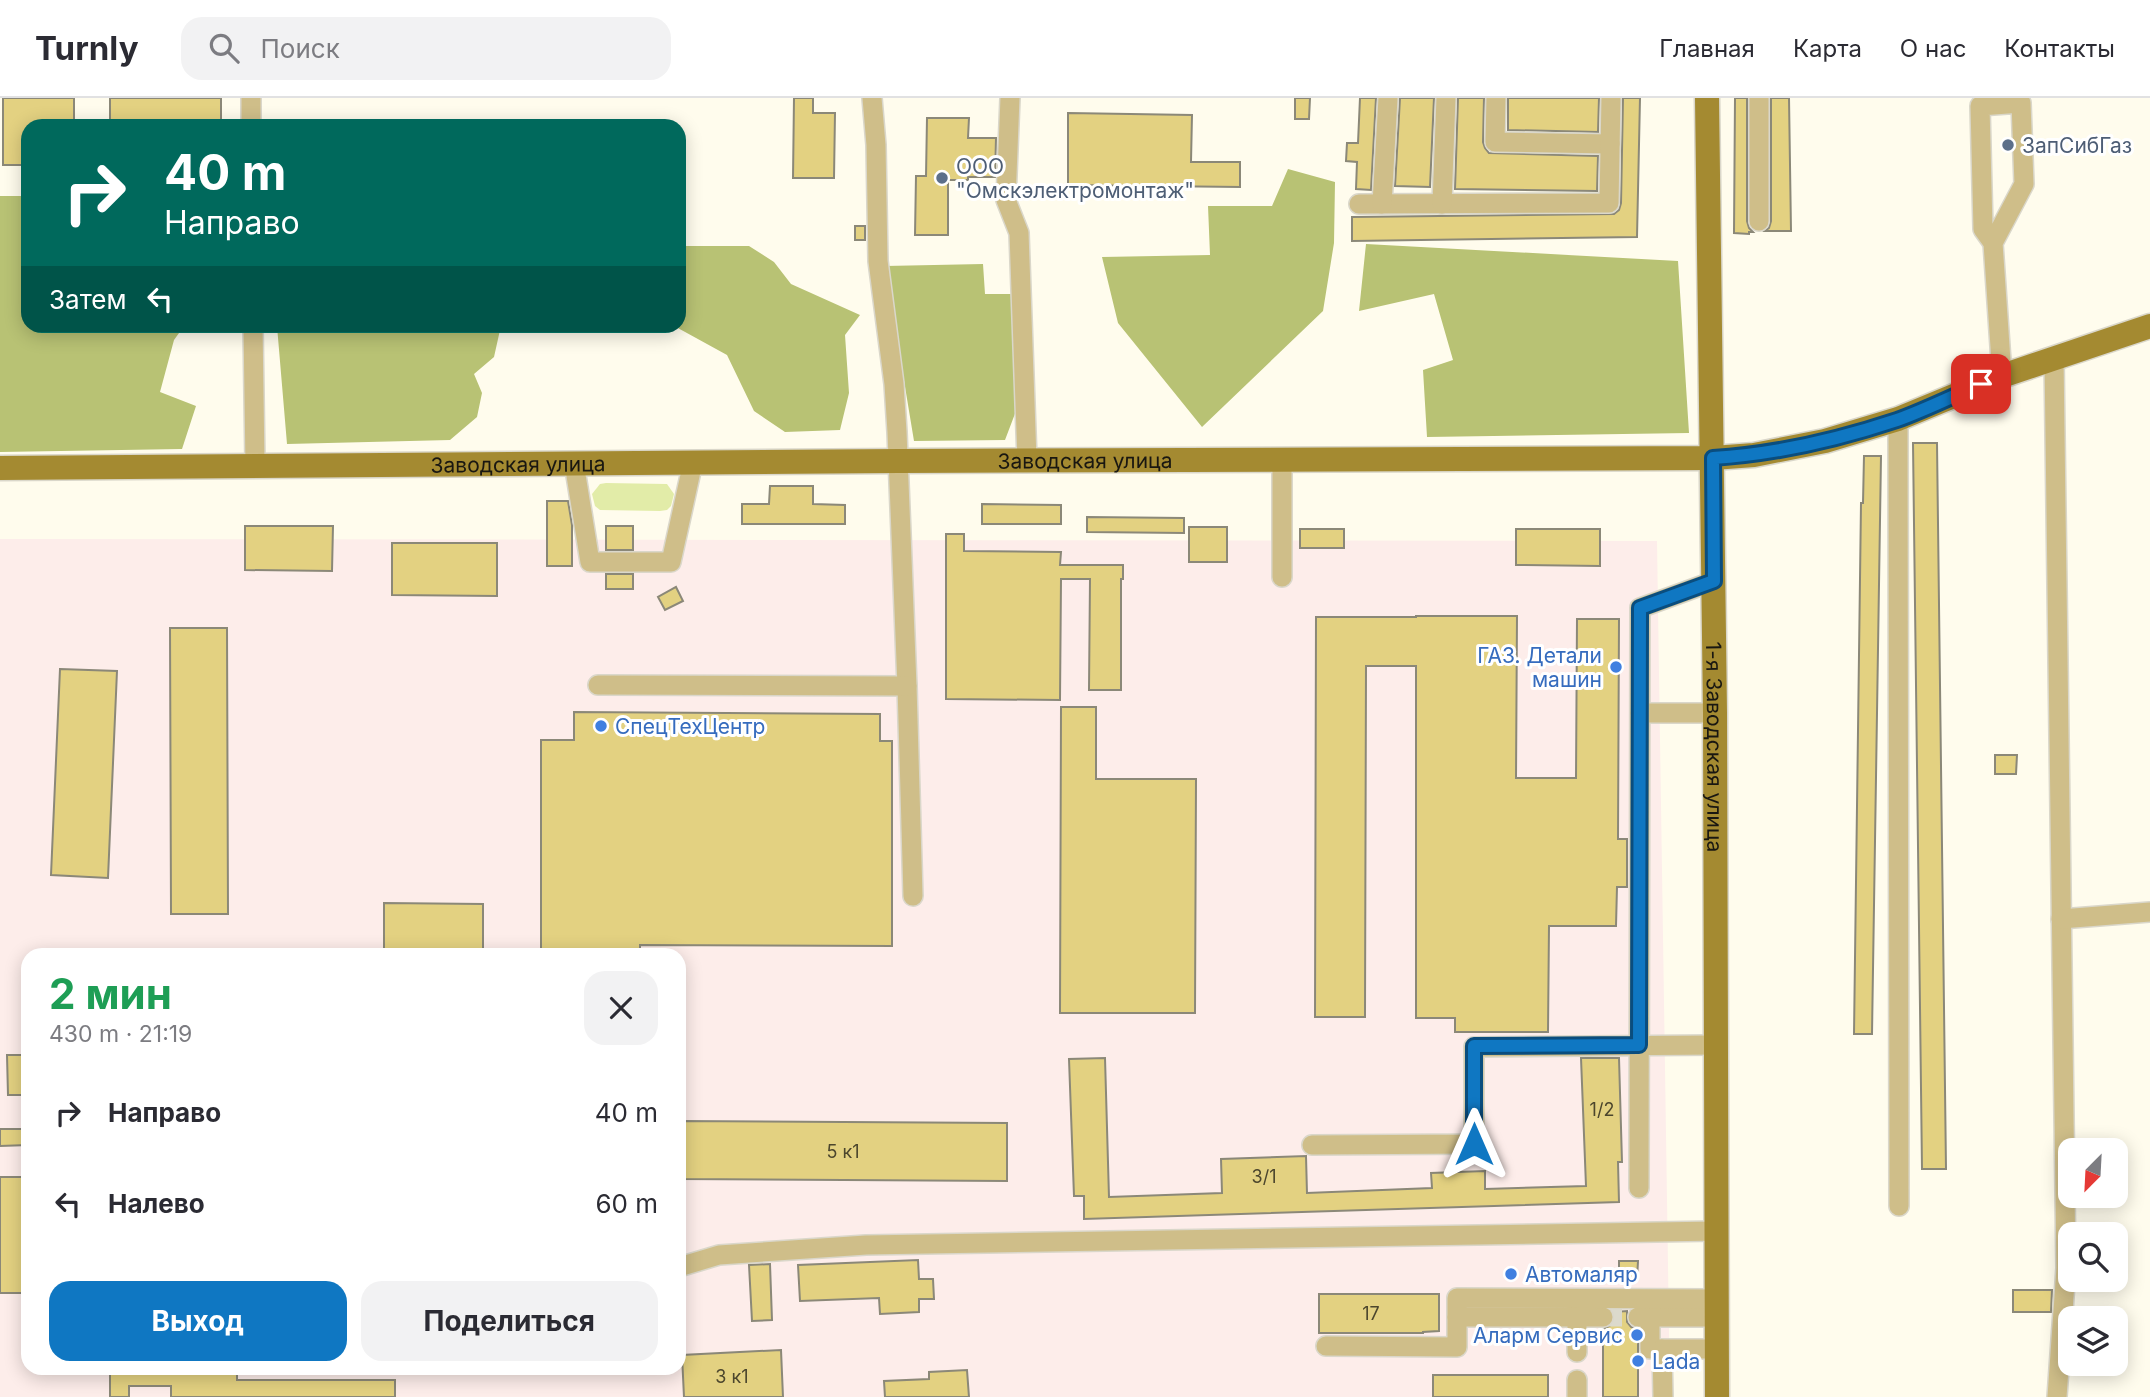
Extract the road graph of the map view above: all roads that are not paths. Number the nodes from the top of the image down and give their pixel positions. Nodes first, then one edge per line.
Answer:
1 (251, 98) edge
2 (872, 98) edge
3 (1010, 98) edge
4 (1388, 98) edge
5 (1446, 98) edge
6 (1496, 98) edge
7 (1611, 98) edge
8 (1707, 98) edge
9 (1759, 98) edge
10 (251, 119) edge
11 (1610, 144) junction
12 (1359, 204) dead end
13 (1382, 204) junction
14 (1442, 204) junction
15 (1759, 221) dead end
16 (1993, 243) junction
17 (2150, 326) edge
18 (253, 333) edge
19 (2054, 358) junction
20 (2002, 376) junction
21 (1898, 419) junction
22 (1713, 458) junction
23 (1282, 459) junction
24 (1027, 460) junction
25 (899, 461) junction
26 (693, 462) junction
27 (574, 463) junction
28 (255, 465) junction
29 (0, 468) edge
30 (1282, 577) dead end
31 (1714, 581) junction
32 (598, 685) dead end
33 (907, 686) junction
34 (1640, 713) junction
35 (1715, 713) junction
36 (913, 896) dead end
37 (2150, 912) edge
38 (2061, 919) junction
39 (1639, 1045) junction
40 (1717, 1045) junction
41 (1312, 1145) dead end
42 (1639, 1188) dead end
43 (1899, 1206) dead end
44 (1716, 1231) junction
45 (686, 1265) edge
46 (1577, 1308) junction
47 (1716, 1308) junction
48 (1646, 1311) junction
49 (1603, 1317) tunnel mouth
50 (1326, 1346) dead end
51 (1662, 1349) junction
52 (1717, 1349) junction
53 (1577, 1352) dead end
54 (1662, 1397) edge
55 (1717, 1397) edge
56 (2057, 1397) edge

1 - 10 street
2 - 25 street
3 - 24 street
4 - 13 street
5 - 14 street
6 - 11 street
7 - 11 street
8 - 22 main road, 1-я Заводская улица
9 - 15 street
11 - 14 street
12 - 13 street
13 - 14 street
16 - 16 street
16 - 20 street
17 - 19 main road, Заводская улица
18 - 28 street
19 - 20 main road, Заводская улица
19 - 38 street
20 - 21 main road, Заводская улица
21 - 22 main road, Заводская улица
21 - 43 street
22 - 23 main road, Заводская улица
22 - 31 main road, 1-я Заводская улица
23 - 24 main road, Заводская улица
23 - 30 street
24 - 25 main road, Заводская улица
25 - 26 main road, Заводская улица
25 - 33 street
26 - 27 main road, Заводская улица
26 - 27 street
27 - 28 main road, Заводская улица
28 - 29 main road, Заводская улица
31 - 34 street
31 - 35 main road, 1-я Заводская улица
32 - 33 street
33 - 36 street
34 - 35 street
34 - 39 street
35 - 40 main road, 1-я Заводская улица
37 - 38 street
38 - 56 street
39 - 40 street
39 - 41 street
39 - 42 street
40 - 44 main road, 1-я Заводская улица
44 - 45 street
44 - 47 main road, 1-я Заводская улица
46 - 48 street
46 - 49 street
46 - 50 street
46 - 53 street
47 - 48 street
47 - 52 main road, 1-я Заводская улица
48 - 51 street
51 - 52 street
51 - 54 street
52 - 55 main road, 1-я Заводская улица

